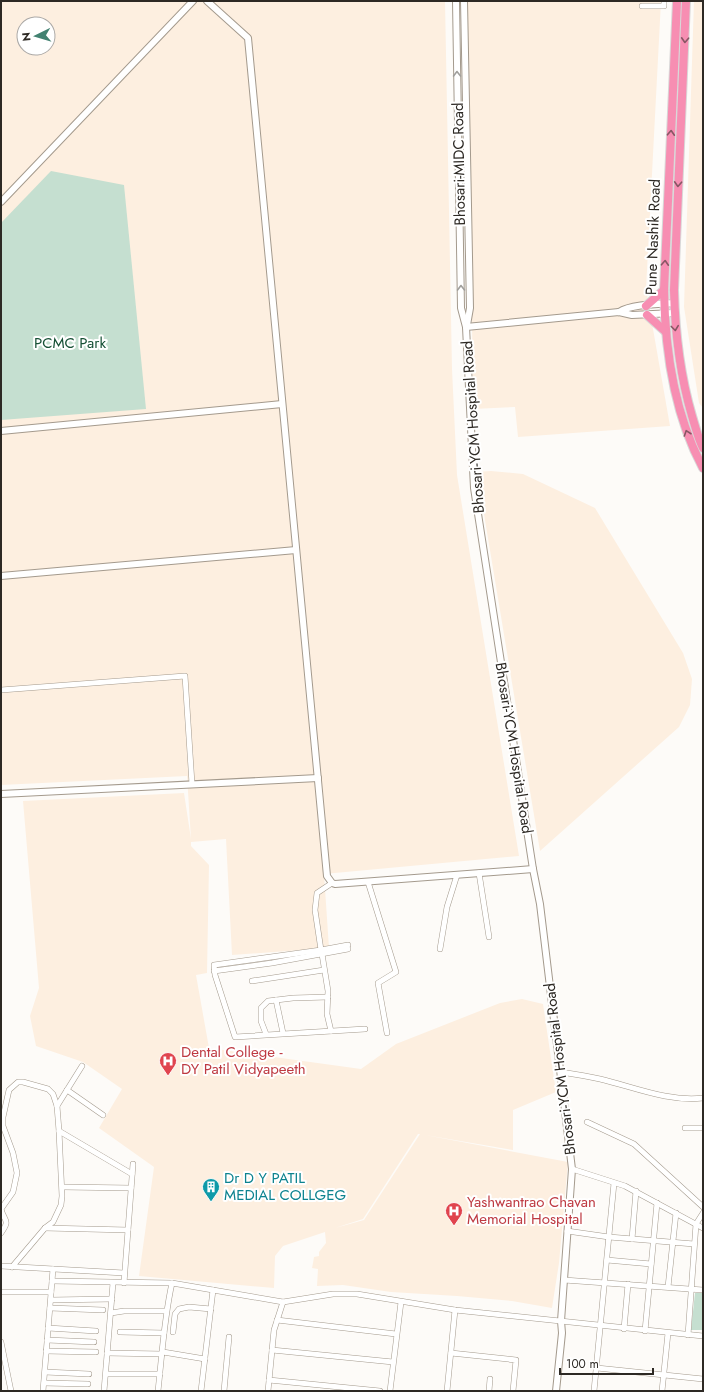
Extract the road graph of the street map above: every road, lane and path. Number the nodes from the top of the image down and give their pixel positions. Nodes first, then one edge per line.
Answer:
1 (193, 1) edge
2 (207, 1) edge
3 (456, 1) edge
4 (464, 1) edge
5 (664, 1) edge
6 (677, 1) edge
7 (686, 1) edge
8 (642, 6) dead end
9 (1, 202) edge
10 (664, 290) junction
11 (674, 303) junction
12 (664, 304) junction
13 (646, 306) junction
14 (619, 312) junction
15 (674, 313) junction
16 (664, 314) junction
17 (647, 315) junction
18 (466, 327) junction
19 (666, 332) junction
20 (282, 404) junction
21 (1, 432) edge
22 (703, 448) edge
23 (703, 468) edge
24 (296, 550) junction
25 (1, 576) edge
26 (1, 690) edge
27 (318, 778) junction
28 (192, 784) junction
29 (1, 794) edge
30 (533, 869) junction
31 (479, 873) junction
32 (457, 875) junction
33 (332, 882) junction
34 (368, 882) junction
35 (489, 937) dead end
36 (348, 947) dead end
37 (440, 949) dead end
38 (321, 952) junction
39 (324, 970) junction
40 (252, 981) dead end
41 (328, 997) junction
42 (276, 1000) junction
43 (365, 1029) dead end
44 (330, 1031) junction
45 (283, 1033) junction
46 (387, 1033) dead end
47 (266, 1034) junction
48 (82, 1066) dead end
49 (561, 1072) junction
50 (67, 1090) junction
51 (703, 1098) edge
52 (57, 1106) junction
53 (103, 1115) dead end
54 (587, 1122) dead end
55 (685, 1128) dead end
56 (703, 1128) edge
57 (59, 1131) junction
58 (133, 1164) dead end
59 (572, 1169) junction
60 (132, 1174) junction
61 (614, 1183) junction
62 (63, 1187) junction
63 (131, 1188) junction
64 (636, 1191) junction
65 (658, 1203) junction
66 (703, 1207) edge
67 (676, 1213) junction
68 (703, 1213) edge
69 (696, 1224) junction
70 (45, 1228) junction
71 (703, 1228) edge
72 (128, 1230) junction
73 (567, 1231) junction
74 (1, 1233) edge
75 (609, 1237) junction
76 (632, 1239) junction
77 (654, 1241) junction
78 (673, 1242) junction
79 (694, 1244) junction
80 (607, 1260) junction
81 (651, 1264) junction
82 (1, 1266) edge
83 (12, 1267) junction
84 (53, 1269) junction
85 (124, 1272) junction
86 (564, 1280) junction
87 (52, 1281) junction
88 (113, 1283) junction
89 (124, 1283) junction
90 (172, 1283) junction
91 (605, 1283) junction
92 (628, 1284) junction
93 (649, 1286) junction
94 (668, 1287) junction
95 (691, 1289) junction
96 (213, 1290) junction
97 (703, 1290) edge
98 (1, 1292) edge
99 (51, 1292) junction
100 (112, 1299) junction
101 (51, 1300) junction
102 (283, 1302) junction
103 (401, 1302) junction
104 (50, 1308) junction
105 (211, 1309) junction
106 (104, 1310) dead end
107 (455, 1310) junction
108 (166, 1311) junction
109 (110, 1313) junction
110 (277, 1320) junction
111 (561, 1321) junction
112 (601, 1326) junction
113 (48, 1328) junction
114 (624, 1328) junction
115 (96, 1331) dead end
116 (645, 1331) junction
117 (120, 1332) dead end
118 (173, 1332) dead end
119 (668, 1333) junction
120 (164, 1334) junction
121 (396, 1334) junction
122 (688, 1335) junction
123 (703, 1336) edge
124 (229, 1337) dead end
125 (47, 1340) junction
126 (1, 1342) edge
127 (94, 1342) dead end
128 (272, 1350) junction
129 (46, 1351) junction
130 (96, 1352) dead end
131 (107, 1352) junction
132 (162, 1353) junction
133 (451, 1353) junction
134 (205, 1359) junction
135 (393, 1362) junction
136 (597, 1368) junction
137 (45, 1372) junction
138 (89, 1374) dead end
139 (106, 1374) junction
140 (160, 1374) junction
141 (664, 1375) junction
142 (703, 1379) edge
143 (269, 1380) junction
144 (490, 1380) dead end
145 (44, 1383) junction
146 (88, 1384) dead end
147 (11, 1391) edge
148 (43, 1391) edge
149 (104, 1391) edge
150 (158, 1391) edge
151 (201, 1391) edge
152 (224, 1391) edge
153 (268, 1391) edge
154 (380, 1391) edge
155 (390, 1391) edge
156 (447, 1391) edge
157 (489, 1391) edge
158 (512, 1391) edge
159 (556, 1391) edge
160 (594, 1391) edge
161 (662, 1391) edge

1 - 9 street
2 - 20 street
18 -> 3 street, Bhosari-MIDC Road
4 - 18 street, Bhosari-MIDC Road
5 - 8 street
10 -> 6 highway, Pune Nashik Road
7 -> 11 highway, Pune Nashik Road
10 - 12 highway, Pune Nashik Road
10 - 13 highway
11 - 12 street
11 - 15 highway, Pune Nashik Road
12 - 13 street
12 - 16 highway, Pune Nashik Road
13 - 14 street
14 - 17 street
14 - 18 street
15 - 16 street
15 -> 22 highway, Pune Nashik Road
16 - 17 street
16 - 19 highway, Pune Nashik Road
17 - 19 highway
18 - 30 street, Bhosari-YCM Hospital Road
23 -> 19 highway, Pune Nashik Road
20 - 21 street
20 - 24 street
24 - 25 street
24 - 27 street
26 - 28 street
27 - 28 street
27 - 33 street
28 - 29 street
30 - 31 street
30 - 49 street, Bhosari-YCM Hospital Road
31 - 32 street
31 - 35 street
32 - 34 street
32 - 37 street
33 - 34 street
33 - 38 street
34 - 46 street
36 - 38 street
38 - 39 street
38 - 47 street
39 - 40 street
39 - 41 street
41 - 42 street
41 - 44 street
42 - 45 street
42 - 47 street
43 - 44 street
44 - 45 street
45 - 47 street
48 - 50 street
49 - 51 street
49 - 59 street, Bhosari-YCM Hospital Road
50 - 52 street
50 - 53 street
52 - 57 street
52 - 74 street
54 - 66 street
55 - 56 street
57 - 60 street
57 - 62 street
58 - 60 street
59 - 61 street
59 - 73 street, Bhosari-YCM Hospital Road
60 - 63 street
61 - 64 street
61 - 75 street
62 - 63 street
62 - 70 street
63 - 72 street
64 - 65 street
64 - 76 street
65 - 67 street
65 - 77 street
67 - 69 street
67 - 78 street
68 - 69 street
69 - 71 street
69 - 79 street
70 - 72 street
70 - 83 street
72 - 85 street
73 - 75 street
73 - 86 street, Bhosari-YCM Hospital Road
75 - 76 street
75 - 80 street
76 - 77 street
77 - 78 street
77 - 81 street
78 - 79 street
78 - 94 street
79 - 95 street
80 - 81 street
80 - 91 street
81 - 93 street
82 - 83 street
83 - 84 street
84 - 85 street
84 - 87 street
85 - 89 street
86 - 91 street
86 - 111 street, Bhosari-YCM Hospital Road
87 - 88 street
87 - 99 street
88 - 89 street
88 - 100 street
89 - 90 street
90 - 96 street
90 - 108 street
91 - 92 street
91 - 112 street
92 - 93 street
92 - 114 street
93 - 94 street
93 - 116 street
94 - 95 street
95 - 97 street
95 - 122 street
96 - 102 street
96 - 105 street
98 - 99 street
99 - 101 street
100 - 101 street
100 - 109 street
101 - 104 street
102 - 103 street
102 - 110 street
103 - 107 street
103 - 121 street
104 - 106 street
104 - 113 street
105 - 118 street
105 - 134 street
107 - 111 street
107 - 133 street
108 - 109 street
108 - 120 street
109 - 131 street
110 - 121 street
110 - 128 street
111 - 112 street
111 - 159 street
112 - 114 street
112 - 136 street
113 - 115 street
113 - 125 street
114 - 116 street
116 - 119 street
117 - 120 street
119 - 122 street
119 - 141 street
120 - 132 street
121 - 135 street
122 - 123 street
124 - 152 street
125 - 127 street
125 - 129 street
126 - 147 street
128 - 135 street
128 - 143 street
129 - 130 street
129 - 137 street
131 - 132 street
131 - 139 street
132 - 134 street
132 - 140 street
133 - 156 street
133 - 158 street
134 - 151 street
135 - 155 street
136 - 141 street
136 - 160 street
137 - 138 street
137 - 145 street
139 - 140 street
139 - 149 street
140 - 150 street
141 - 142 street
141 - 161 street
143 - 153 street
143 - 154 street
144 - 157 street
145 - 146 street
145 - 148 street

